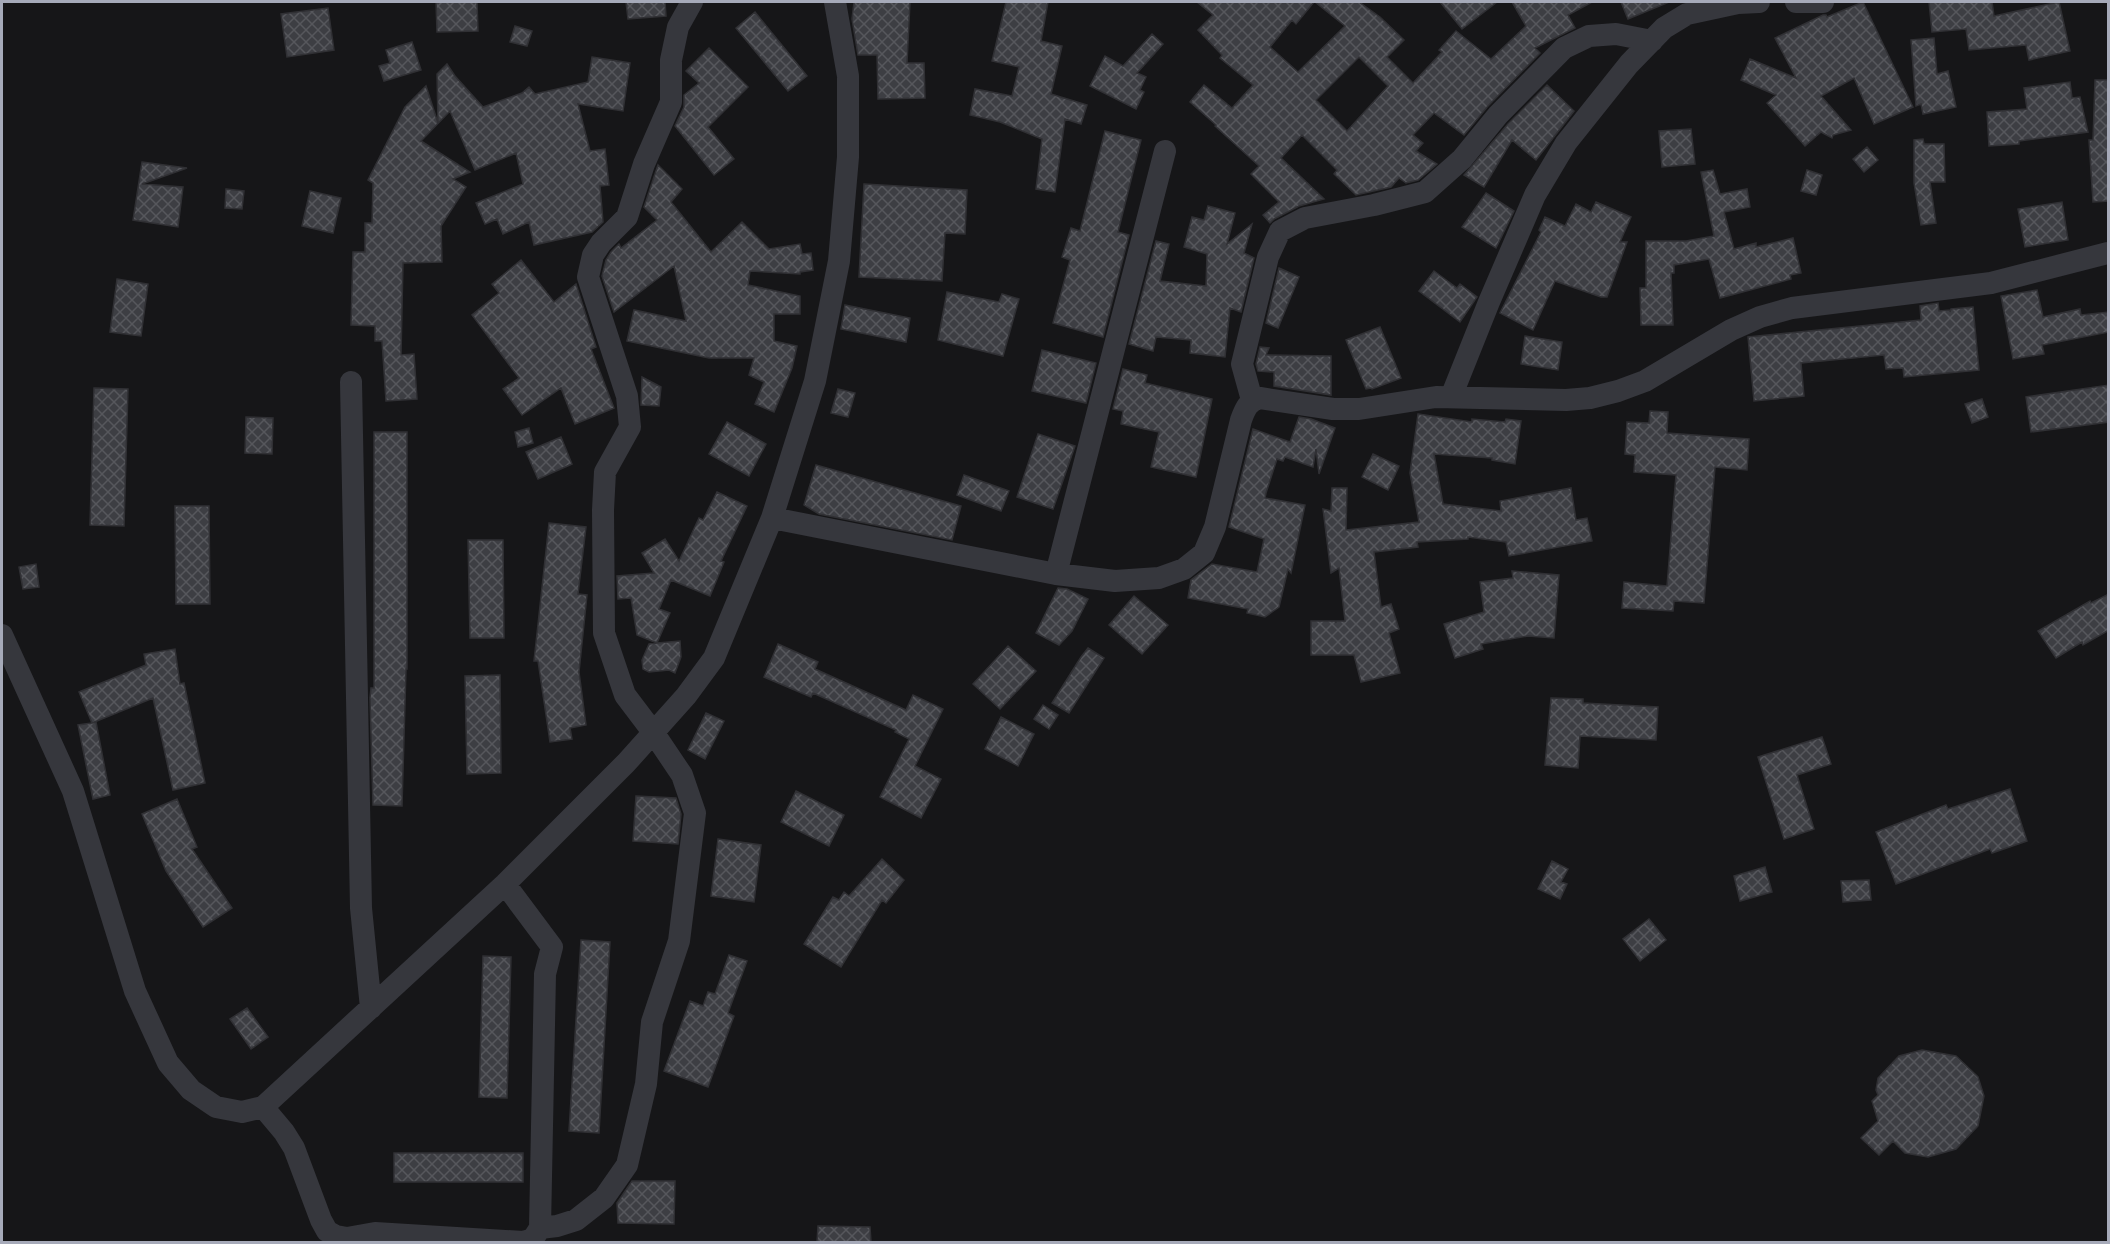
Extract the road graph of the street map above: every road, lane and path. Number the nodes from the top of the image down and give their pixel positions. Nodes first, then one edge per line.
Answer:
1 (692, 2) edge
2 (835, 2) edge
3 (1759, 2) edge
4 (1796, 2) edge
5 (1823, 2) edge
6 (1684, 8) edge
7 (1652, 41) junction
8 (1165, 151) dead end
9 (2109, 253) edge
10 (351, 382) dead end
11 (1451, 397) junction
12 (1252, 400) junction
13 (772, 518) junction
14 (1056, 574) junction
15 (2, 635) edge
16 (653, 732) junction
17 (505, 884) junction
18 (371, 1008) junction
19 (263, 1107) junction
20 (529, 1238) edge

1 - 16 street
2 - 13 street
3 - 6 street
4 - 5 street
6 - 7 street
7 - 11 street
7 - 12 street
8 - 14 street
9 - 11 street
10 - 18 street
11 - 12 street
12 - 14 street
13 - 14 street
13 - 16 street
15 - 19 street
16 - 17 street
16 - 20 street
17 - 18 street
17 - 20 street
18 - 19 street
19 - 20 street

